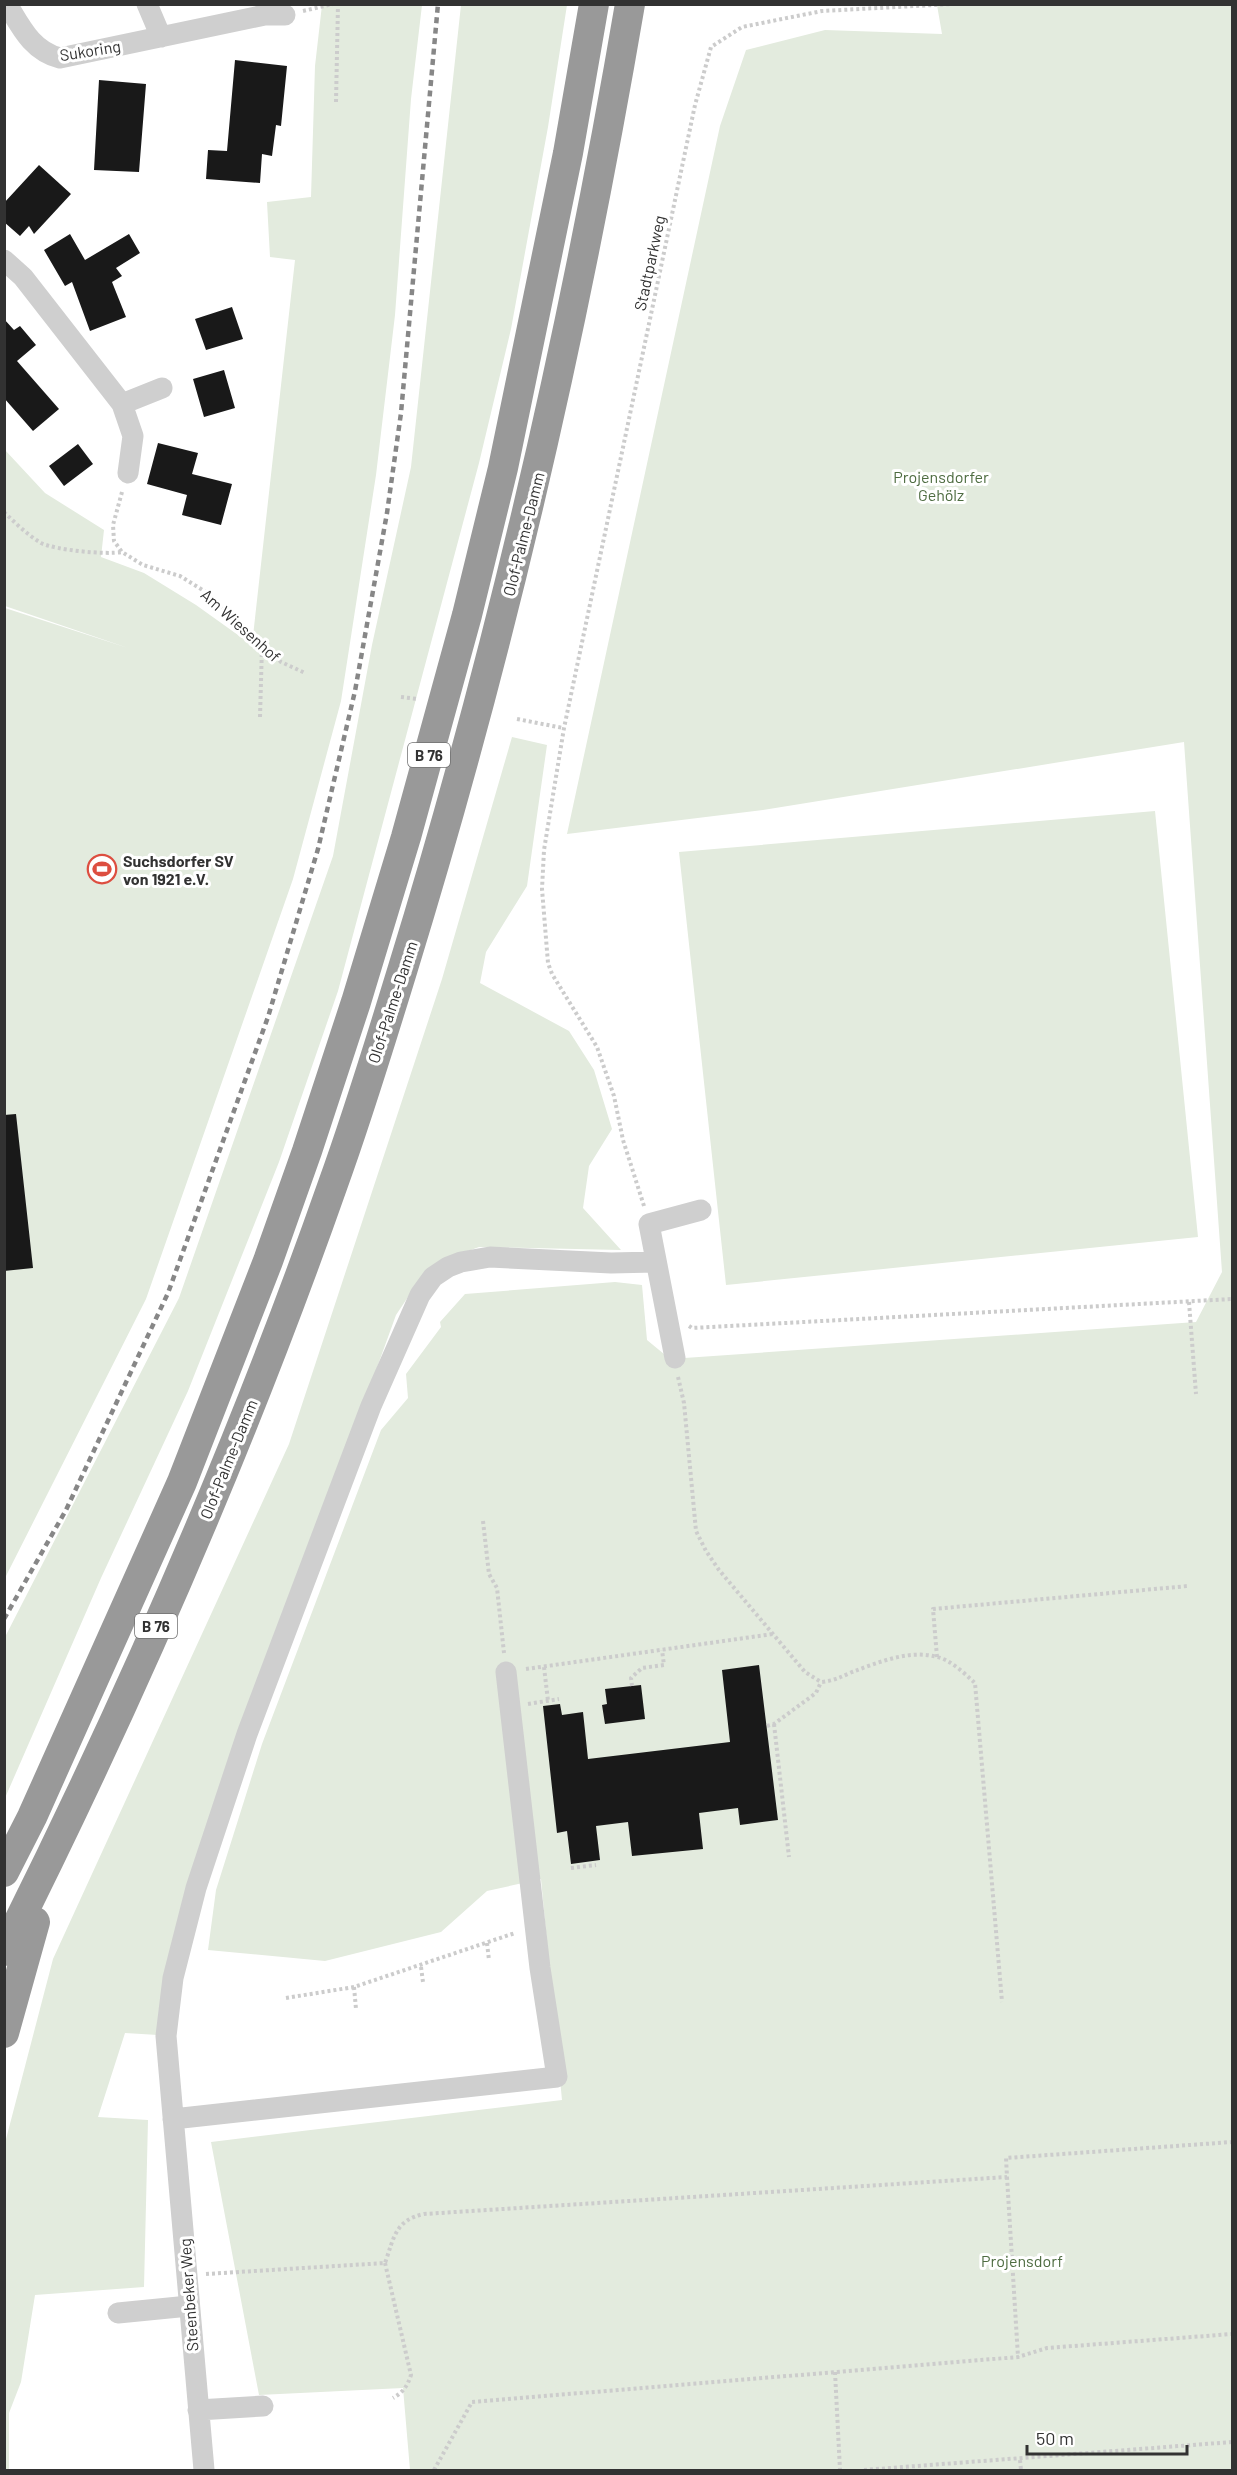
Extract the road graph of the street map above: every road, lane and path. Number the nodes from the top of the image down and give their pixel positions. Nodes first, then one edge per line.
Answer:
1 (7, 4) edge
2 (147, 4) edge
3 (333, 4) edge
4 (338, 4) edge
5 (594, 4) edge
6 (630, 4) edge
7 (953, 4) edge
8 (271, 12) edge
9 (160, 37) junction
10 (336, 102) dead end
11 (4, 260) edge
12 (162, 388) dead end
13 (122, 404) junction
14 (128, 473) joint
15 (4, 512) edge
16 (122, 552) junction
17 (262, 645) junction
18 (305, 673) dead end
19 (401, 697) dead end
20 (421, 700) dead end
21 (260, 717) dead end
22 (517, 720) dead end
23 (564, 728) junction
24 (701, 1210) dead end
25 (649, 1224) junction
26 (655, 1262) junction
27 (1233, 1299) edge
28 (1189, 1302) junction
29 (666, 1310) junction
30 (675, 1358) joint
31 (1196, 1394) dead end
32 (483, 1521) dead end
33 (1188, 1586) dead end
34 (773, 1634) junction
35 (662, 1650) junction
36 (938, 1657) junction
37 (544, 1667) junction
38 (506, 1672) junction
39 (821, 1682) junction
40 (632, 1686) dead end
41 (559, 1699) dead end
42 (548, 1701) junction
43 (510, 1707) junction
44 (774, 1724) junction
45 (766, 1726) dead end
46 (32, 1817) junction
47 (59, 1841) junction
48 (789, 1857) dead end
49 (4, 1858) edge
50 (596, 1865) dead end
51 (571, 1868) dead end
52 (4, 1872) edge
53 (536, 1926) junction
54 (487, 1943) junction
55 (4, 1951) edge
56 (489, 1960) dead end
57 (420, 1967) junction
58 (423, 1982) dead end
59 (354, 1987) junction
60 (286, 1998) dead end
61 (1002, 2002) dead end
62 (356, 2008) dead end
63 (4, 2032) edge
64 (173, 2119) junction
65 (1233, 2142) edge
66 (1007, 2177) junction
67 (385, 2263) junction
68 (187, 2275) junction
69 (189, 2306) junction
70 (118, 2313) dead end
71 (1233, 2334) edge
72 (1018, 2357) junction
73 (835, 2372) junction
74 (393, 2398) dead end
75 (263, 2406) dead end
76 (198, 2410) junction
77 (1233, 2442) edge
78 (1020, 2460) junction
79 (204, 2470) edge
80 (434, 2470) edge
81 (840, 2470) edge
82 (864, 2470) edge
83 (1021, 2470) edge

1 - 9 street, Sukoring
2 - 9 street
3 - 8 path
4 - 10 path
5 - 46 highway, Olof-Palme-Damm / B 76
6 - 47 highway, Olof-Palme-Damm / B 76
7 - 23 path, Stadtparkweg
8 - 9 street, Sukoring
11 - 13 street
12 - 13 street
13 - 14 street
14 - 16 path
15 - 16 path
16 - 17 path, Am Wiesenhof
17 - 18 path, Am Wiesenhof
17 - 21 path
19 - 20 path
22 - 23 path
23 - 25 path, Stadtparkweg
24 - 25 street
25 - 26 street
26 - 29 street
26 - 64 street, Steenbeker Weg
27 - 28 path
28 - 29 path
28 - 31 path
29 - 30 street
30 - 34 path
32 - 38 path
33 - 36 path
34 - 35 path
34 - 39 path
35 - 37 path
35 - 40 path
36 - 39 path
36 - 61 path
37 - 38 path
37 - 42 path
38 - 43 street
39 - 44 path
41 - 42 path
42 - 43 path
43 - 53 street
44 - 45 path
44 - 48 path
46 - 49 highway
46 - 52 highway, Olof-Palme-Damm / B 76
47 - 55 highway, Olof-Palme-Damm / B 76
47 - 63 highway
50 - 51 path
53 - 54 path
53 - 64 street
54 - 56 path
54 - 57 path
57 - 58 path
57 - 59 path
59 - 60 path
59 - 62 path
64 - 68 street, Steenbeker Weg
65 - 66 path
66 - 67 path
66 - 72 path
67 - 68 path
67 - 74 path
68 - 69 street, Steenbeker Weg
69 - 70 street
69 - 76 street, Steenbeker Weg
71 - 72 path
72 - 73 path
73 - 80 path
73 - 81 path
75 - 76 street
76 - 79 street, Steenbeker Weg
77 - 78 path
78 - 82 path
78 - 83 path

